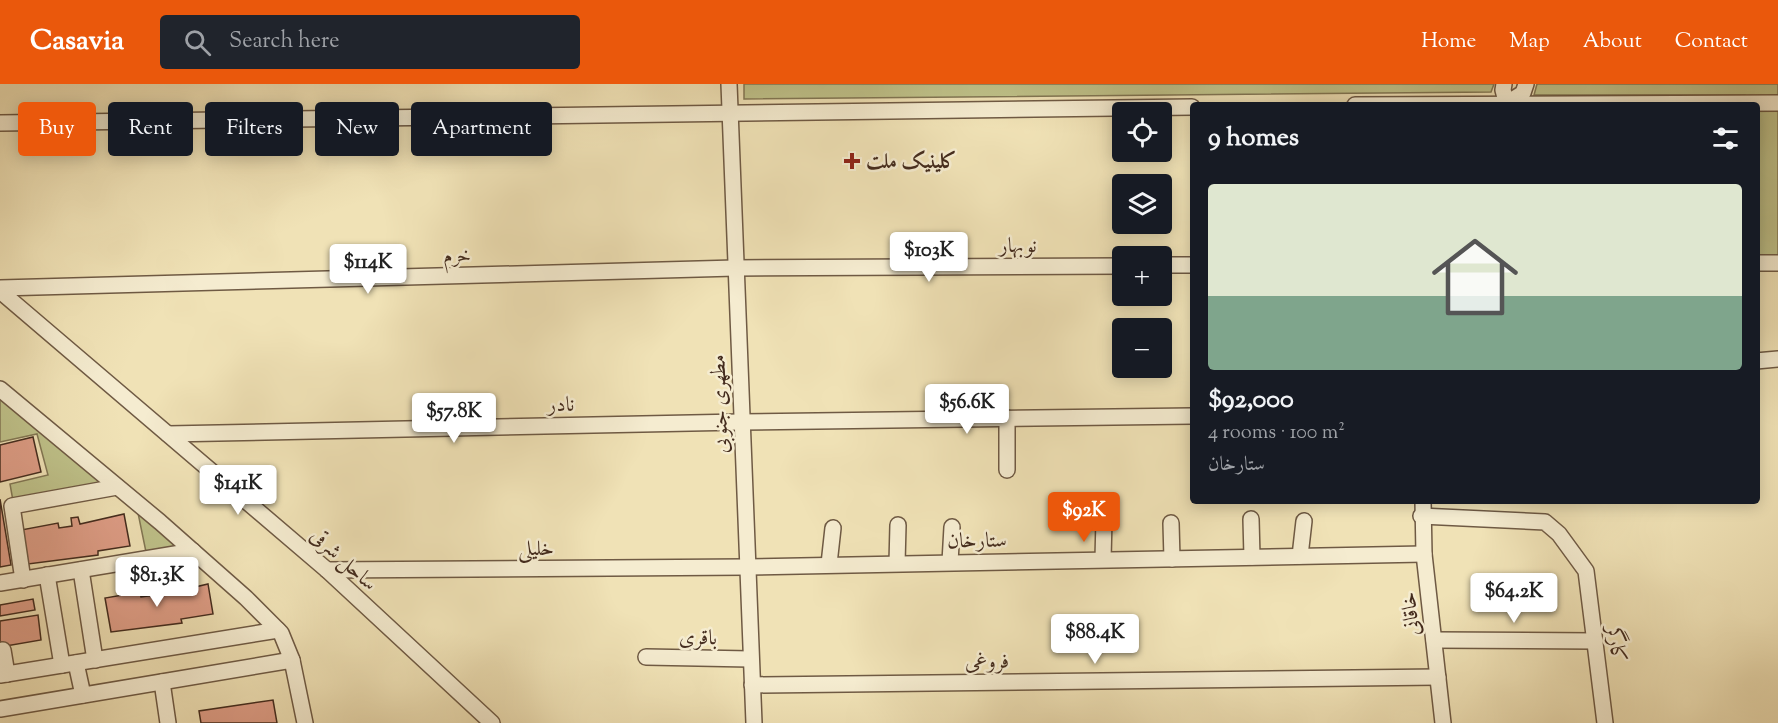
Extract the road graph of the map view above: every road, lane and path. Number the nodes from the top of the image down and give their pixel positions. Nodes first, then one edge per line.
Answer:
1 (729, 84) edge
2 (1504, 84) edge
3 (1526, 84) edge
4 (1506, 102) edge
5 (1510, 102) edge
6 (1760, 103) edge
7 (1778, 103) edge
8 (1760, 104) edge
9 (1190, 107) edge
10 (730, 113) junction
11 (0, 123) edge
12 (1760, 263) edge
13 (1778, 263) edge
14 (1172, 265) edge
15 (1190, 265) edge
16 (1112, 266) edge
17 (735, 268) junction
18 (0, 290) edge
19 (1778, 359) edge
20 (1760, 361) edge
21 (0, 389) edge
22 (1190, 416) edge
23 (1007, 418) junction
24 (740, 422) junction
25 (168, 434) junction
26 (1007, 470) dead end
27 (117, 487) junction
28 (1422, 509) edge
29 (1104, 519) dead end
30 (1251, 519) dead end
31 (1304, 521) dead end
32 (1171, 523) dead end
33 (897, 525) dead end
34 (952, 527) dead end
35 (833, 528) dead end
36 (193, 551) junction
37 (1424, 554) junction
38 (1300, 556) junction
39 (1252, 557) junction
40 (1172, 558) junction
41 (1103, 559) junction
42 (950, 562) junction
43 (897, 563) junction
44 (829, 564) junction
45 (746, 567) junction
46 (81, 570) junction
47 (327, 570) junction
48 (47, 575) junction
49 (23, 579) junction
50 (0, 584) edge
51 (278, 630) junction
52 (1434, 640) junction
53 (1595, 641) junction
54 (3, 650) dead end
55 (646, 657) dead end
56 (750, 659) junction
57 (95, 660) junction
58 (292, 660) junction
59 (69, 664) junction
60 (3, 675) edge
61 (1438, 677) junction
62 (162, 682) junction
63 (752, 686) junction
64 (83, 695) junction
65 (0, 709) edge
66 (168, 723) edge
67 (305, 723) edge
68 (492, 723) edge
69 (754, 723) edge
70 (1443, 723) edge
71 (1605, 723) edge

1 - 10 street, مطهری جنوبی
2 - 4 street
3 - 5 street
6 - 7 street
7 - 8 street
9 - 10 street
10 - 11 street
10 - 17 street, مطهری جنوبی
12 - 13 street
14 - 15 street
16 - 17 street, نوبهار
17 - 18 street, خرم
17 - 24 street, مطهری جنوبی
18 - 25 street, ساحل شرقی
19 - 20 street
21 - 27 street
22 - 23 street, نادر
23 - 24 street, نادر
23 - 26 street
24 - 25 street, نادر
24 - 45 street, مطهری جنوبی
25 - 47 street, ساحل شرقی
27 - 36 street
27 - 49 street
28 - 37 street, خاقانی
28 - 53 street, کارگر
29 - 41 street
30 - 39 street
31 - 38 street
32 - 40 street
33 - 43 street
34 - 42 street
35 - 44 street
36 - 46 street
36 - 51 street
37 - 38 street, ستارخان
37 - 52 street, خاقانی
38 - 39 street, ستارخان
39 - 40 street, ستارخان
40 - 41 street, ستارخان
41 - 42 street, ستارخان
42 - 43 street, ستارخان
43 - 44 street, ستارخان
44 - 45 street, ستارخان
45 - 47 street, خلیلی
45 - 56 street, مطهری جنوبی
46 - 48 street
46 - 57 street
47 - 68 street, ساحل شرقی
48 - 49 street
48 - 59 street
49 - 50 street
51 - 57 street
51 - 58 street
52 - 53 street
52 - 61 street, خاقانی
53 - 71 street, کارگر
54 - 60 street
55 - 56 street, باقری
56 - 63 street, مطهری جنوبی
57 - 59 street
58 - 62 street
58 - 67 street
59 - 60 street
59 - 64 street
61 - 63 street, فروغی
61 - 70 street, خاقانی
62 - 64 street
62 - 66 street
63 - 69 street, مطهری جنوبی
64 - 65 street

